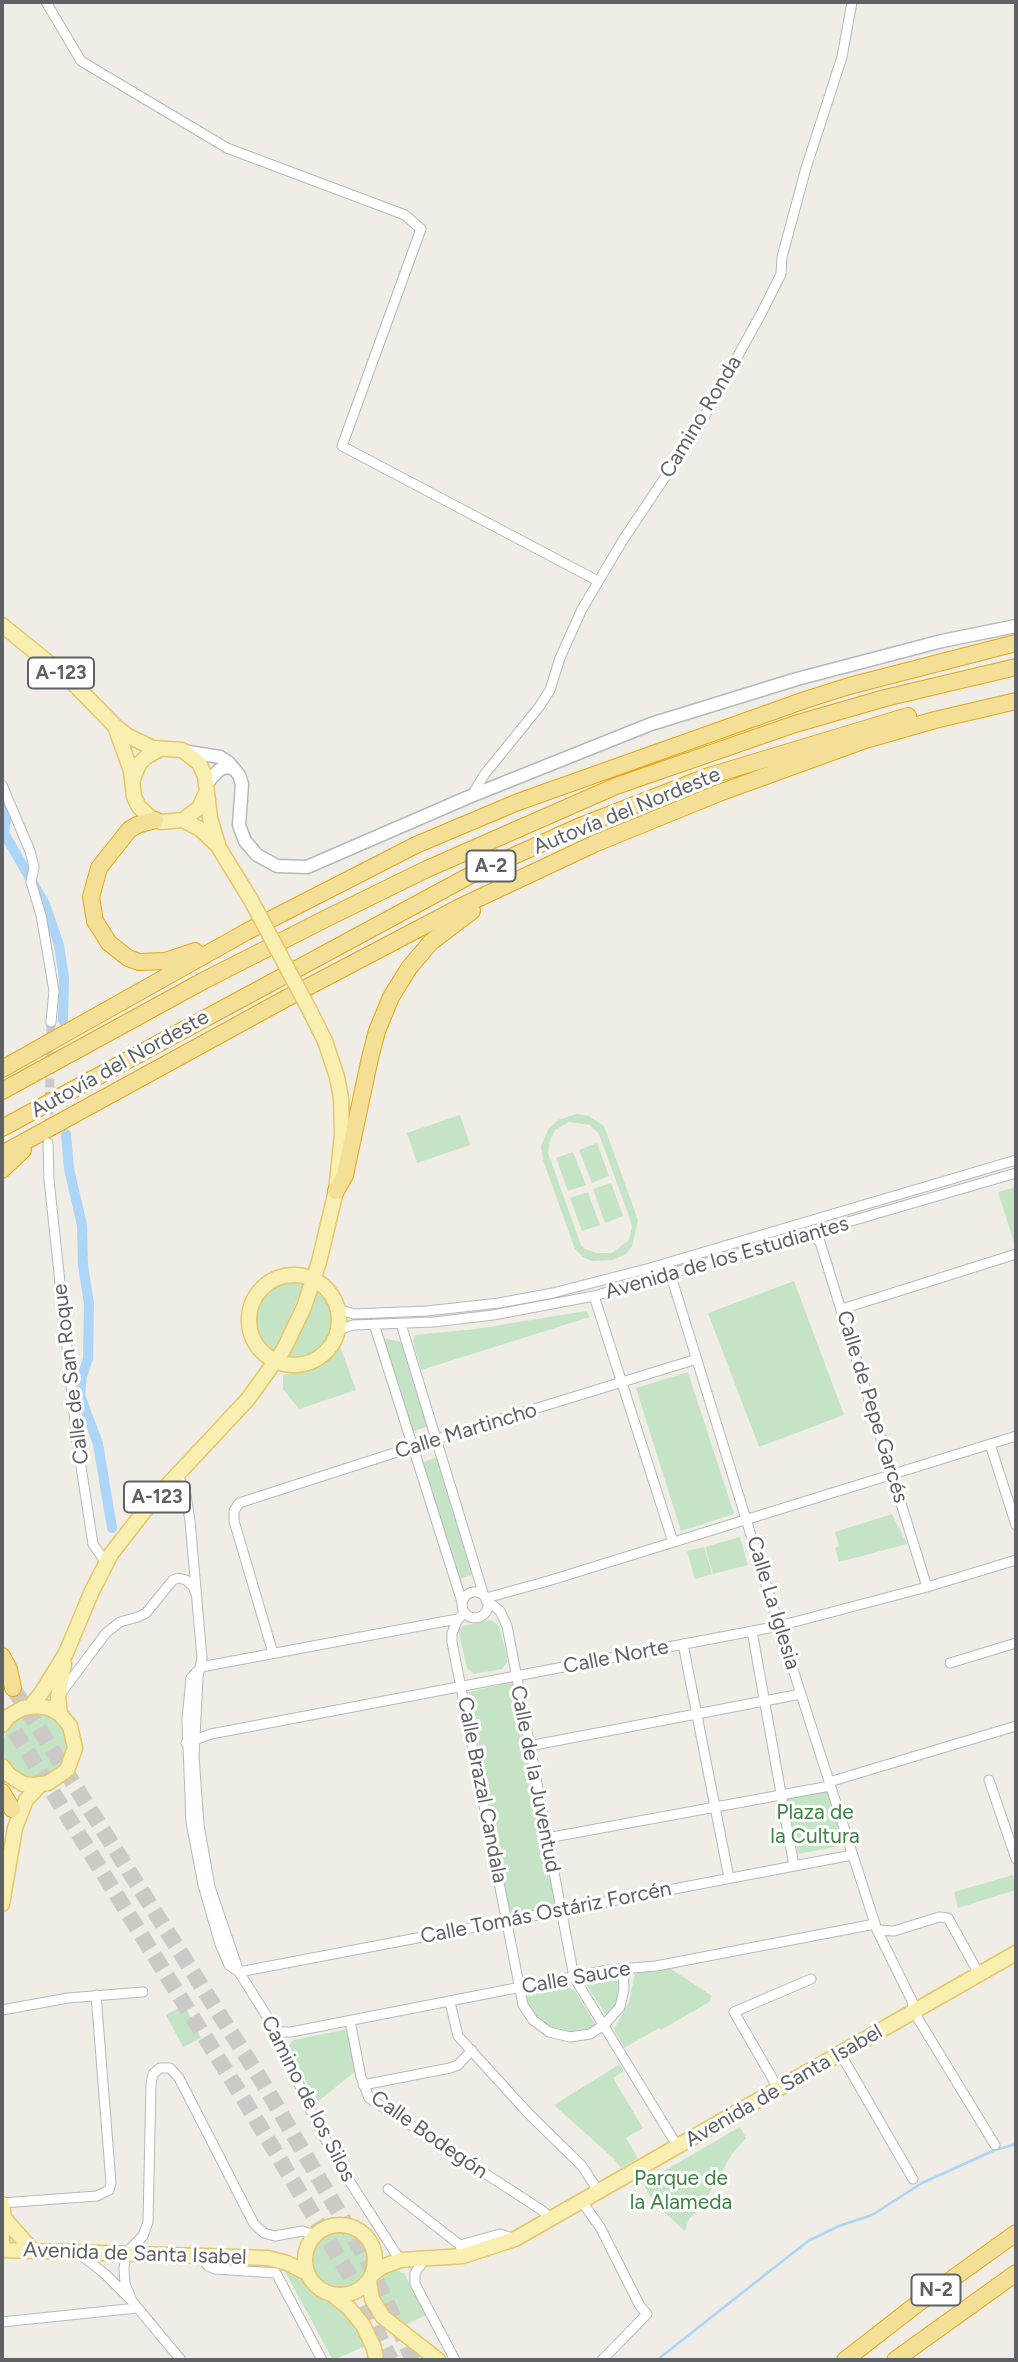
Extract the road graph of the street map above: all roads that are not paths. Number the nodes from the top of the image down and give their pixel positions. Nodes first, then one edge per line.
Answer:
1 (46, 2) edge
2 (852, 2) edge
3 (598, 580) junction
4 (2, 625) edge
5 (1016, 626) edge
6 (1016, 643) edge
7 (1016, 656) edge
8 (1016, 667) edge
9 (1016, 690) edge
10 (1016, 701) edge
11 (1016, 710) edge
12 (115, 726) junction
13 (714, 731) junction
14 (160, 749) junction
15 (182, 750) junction
16 (233, 768) junction
17 (768, 775) junction
18 (132, 780) junction
19 (2, 785) edge
20 (206, 787) junction
21 (471, 796) junction
22 (155, 820) junction
23 (183, 820) junction
24 (219, 848) junction
25 (531, 872) junction
26 (246, 932) junction
27 (51, 1022) tunnel mouth
28 (68, 1030) junction
29 (2, 1056) edge
30 (2, 1069) edge
31 (2, 1091) edge
32 (72, 1115) junction
33 (2, 1128) edge
34 (48, 1143) dead end
35 (2, 1154) edge
36 (1016, 1160) edge
37 (2, 1170) edge
38 (1016, 1173) edge
39 (336, 1191) junction
40 (810, 1233) junction
41 (1016, 1254) edge
42 (667, 1263) junction
43 (670, 1276) junction
44 (314, 1278) junction
45 (594, 1296) junction
46 (338, 1309) junction
47 (445, 1309) junction
48 (842, 1309) junction
49 (434, 1322) junction
50 (374, 1324) junction
51 (401, 1324) junction
52 (338, 1330) junction
53 (697, 1359) junction
54 (276, 1361) junction
55 (623, 1382) junction
56 (1016, 1436) edge
57 (435, 1440) junction
58 (990, 1444) junction
59 (412, 1447) junction
60 (893, 1473) junction
61 (178, 1475) junction
62 (747, 1519) junction
63 (1016, 1525) edge
64 (673, 1542) junction
65 (1016, 1560) edge
66 (106, 1563) junction
67 (928, 1587) junction
68 (195, 1592) junction
69 (486, 1598) junction
70 (462, 1602) junction
71 (461, 1616) junction
72 (441, 1622) junction
73 (779, 1626) junction
74 (752, 1631) junction
75 (452, 1633) junction
76 (1016, 1643) edge
77 (683, 1644) junction
78 (66, 1653) junction
79 (273, 1653) junction
80 (2, 1656) edge
81 (950, 1662) dead end
82 (201, 1667) junction
83 (2, 1673) edge
84 (515, 1676) junction
85 (462, 1687) junction
86 (801, 1694) junction
87 (58, 1697) junction
88 (764, 1701) junction
89 (31, 1706) junction
90 (60, 1714) junction
91 (696, 1715) junction
92 (2, 1725) edge
93 (195, 1726) junction
94 (1016, 1726) edge
95 (211, 1734) junction
96 (190, 1741) junction
97 (529, 1746) junction
98 (3, 1769) edge
99 (989, 1780) dead end
100 (829, 1784) junction
101 (40, 1785) junction
102 (2, 1792) edge
103 (781, 1796) junction
104 (715, 1806) junction
105 (12, 1809) junction
106 (15, 1828) junction
107 (547, 1838) junction
108 (852, 1855) junction
109 (1016, 1859) edge
110 (794, 1866) junction
111 (729, 1878) junction
112 (2, 1904) edge
113 (561, 1910) junction
114 (507, 1920) junction
115 (876, 1927) junction
116 (894, 1931) junction
117 (884, 1943) junction
118 (1016, 1953) edge
119 (623, 1968) junction
120 (239, 1972) junction
121 (979, 1974) junction
122 (574, 1977) junction
123 (811, 1979) dead end
124 (520, 1988) junction
125 (143, 1992) dead end
126 (96, 1995) junction
127 (450, 2001) junction
128 (2, 2010) edge
129 (914, 2011) junction
130 (350, 2021) junction
131 (604, 2025) junction
132 (276, 2032) junction
133 (472, 2050) junction
134 (841, 2053) junction
135 (363, 2085) junction
136 (778, 2088) junction
137 (995, 2145) dead end
138 (678, 2147) junction
139 (913, 2179) dead end
140 (388, 2189) dead end
141 (599, 2192) junction
142 (582, 2202) junction
143 (2, 2203) edge
144 (551, 2220) junction
145 (3, 2228) edge
146 (1016, 2233) edge
147 (315, 2235) junction
148 (373, 2247) junction
149 (306, 2249) junction
150 (2, 2250) edge
151 (461, 2250) junction
152 (33, 2251) junction
153 (77, 2252) junction
154 (127, 2253) junction
155 (201, 2256) junction
156 (268, 2258) junction
157 (425, 2259) junction
158 (400, 2260) junction
159 (307, 2273) junction
160 (1016, 2273) edge
161 (371, 2278) junction
162 (333, 2295) junction
163 (134, 2305) junction
164 (2, 2322) edge
165 (181, 2360) edge
166 (322, 2360) edge
167 (376, 2360) edge
168 (438, 2360) edge
169 (455, 2360) edge
170 (602, 2360) edge
171 (845, 2360) edge
172 (895, 2360) edge

1 - 3 street
2 - 3 street, Camino Ronda
3 - 21 street, Camino Ronda
4 - 12 main road, A-123
5 - 21 main road
6 - 13 highway
7 - 13 highway
8 - 31 highway, Autovía del Nordeste / A-2
9 - 33 highway, Autovía del Nordeste / A-2
10 - 17 highway
11 - 17 highway
12 - 14 main road, A-123
12 - 18 main road, A-123
13 - 26 highway
14 - 15 main road, A-123
14 - 18 main road
15 - 16 main road
15 - 20 main road, A-123
16 - 20 main road
16 - 21 main road
17 - 25 highway
18 - 22 main road, A-123
19 - 27 street
20 - 23 main road
20 - 24 main road, A-123
22 - 23 main road
22 - 26 highway
23 - 24 main road, A-123
24 - 39 main road, A-123, bridge
25 - 32 highway
25 - 39 highway
26 - 28 highway
28 - 29 highway
28 - 30 highway
32 - 35 highway
32 - 37 highway
34 - 66 street, Calle de San Roque
36 - 42 street, Avenida de los Estudiantes
38 - 40 street, Avenida de los Estudiantes
39 - 44 main road, A-123
40 - 43 street, Avenida de los Estudiantes
40 - 48 street, Calle de Pepe Garcés
41 - 48 street
42 - 43 street, Calle La Iglesia
42 - 47 street, Avenida de los Estudiantes
43 - 45 street, Avenida de los Estudiantes
43 - 53 street, Calle La Iglesia
44 - 46 main road
44 - 54 main road, A-123
44 - 54 main road
45 - 49 street, Avenida de los Estudiantes
45 - 55 street
46 - 47 street, Avenida de los Estudiantes
46 - 52 main road
47 - 49 street
48 - 60 street, Calle de Pepe Garcés
49 - 51 street, Avenida de los Estudiantes
50 - 51 street, Avenida de los Estudiantes
50 - 52 street, Avenida de los Estudiantes
50 - 59 street
51 - 57 street, Calle de la Juventud
52 - 54 main road
53 - 55 street, Calle Martincho
53 - 62 street, Calle La Iglesia
54 - 61 main road, A-123
55 - 57 street, Calle Martincho
55 - 64 street
56 - 58 street
57 - 59 street, Calle Martincho
57 - 69 street, Calle de la Juventud
58 - 60 street
58 - 63 street
59 - 70 street
59 - 79 street, Calle Martincho
60 - 62 street
60 - 67 street, Calle de Pepe Garcés
61 - 66 main road, A-123
61 - 68 street, Camino de los Silos
62 - 64 street
62 - 73 street, Calle La Iglesia
64 - 69 street
65 - 67 street, Calle Norte
66 - 78 main road, A-123
67 - 73 street, Calle Norte
68 - 82 street, Camino de los Silos
68 - 87 street
69 - 70 street
69 - 71 street
69 - 84 street, Calle de la Juventud
70 - 71 street
71 - 72 street
71 - 75 street
72 - 75 street
72 - 79 street
73 - 74 street, Calle Norte
73 - 86 street, Calle La Iglesia
74 - 77 street, Calle Norte
74 - 88 street
75 - 85 street, Calle Brazal Candala
76 - 81 street
77 - 84 street, Calle Norte
77 - 91 street
78 - 87 main road, A-123
78 - 89 main road, A-123
79 - 82 street
80 - 83 highway
82 - 93 street, Camino de los Silos
82 - 96 street, Camino de los Silos
84 - 85 street, Calle Norte
84 - 97 street, Calle de la Juventud
85 - 95 street, Calle Norte
85 - 114 street, Calle Brazal Candala
86 - 88 street
86 - 100 street, Calle La Iglesia
87 - 90 main road, A-123
88 - 91 street
88 - 103 street
89 - 90 main road
89 - 92 main road, A-123
90 - 101 main road, A-123
91 - 97 street
91 - 104 street
93 - 95 street
93 - 96 street, Camino de los Silos
94 - 100 street
95 - 96 street, Calle Norte
96 - 120 street, Camino de los Silos
97 - 107 street, Calle de la Juventud
98 - 101 main road, A-123
98 - 105 main road, A-123
99 - 109 street
100 - 103 street
100 - 108 street, Calle La Iglesia
101 - 106 main road, A-123
102 - 105 highway
103 - 104 street
103 - 110 street
104 - 107 street
104 - 111 street
105 - 106 main road, A-123
106 - 112 main road, A-123
107 - 113 street, Calle de la Juventud
108 - 110 street, Calle Tomás Ostáriz Forcén
108 - 115 street, Calle La Iglesia
110 - 111 street, Calle Tomás Ostáriz Forcén
111 - 113 street, Calle Tomás Ostáriz Forcén
113 - 114 street, Calle Tomás Ostáriz Forcén
113 - 122 street, Calle de la Juventud
114 - 120 street, Calle Tomás Ostáriz Forcén
114 - 124 street, Calle Brazal Candala
115 - 116 street, Calle Sauce
115 - 117 street, Calle La Iglesia
115 - 119 street, Calle Sauce
116 - 117 street
116 - 121 street
117 - 129 street, Calle La Iglesia
118 - 121 main road, Avenida de Santa Isabel
119 - 122 street, Calle Sauce
119 - 131 street
120 - 132 street, Camino de los Silos
121 - 129 main road, Avenida de Santa Isabel
122 - 124 street, Calle Sauce
122 - 131 street, Calle de la Juventud
123 - 136 street
124 - 127 street, Calle Sauce
124 - 131 street, Calle Brazal Candala
125 - 126 street
126 - 128 street
126 - 143 street
127 - 130 street, Calle Sauce
127 - 133 street
129 - 134 main road, Avenida de Santa Isabel
129 - 137 street, Calle La Iglesia
130 - 132 street, Calle Sauce
130 - 135 street, Calle Bodegón
131 - 138 street, Calle de la Juventud
132 - 158 street, Camino de los Silos
133 - 135 street
133 - 141 street
134 - 136 main road, Avenida de Santa Isabel
134 - 139 street
135 - 144 street, Calle Bodegón
136 - 138 main road, Avenida de Santa Isabel
138 - 141 main road, Avenida de Santa Isabel
140 - 151 street
141 - 142 main road, Avenida de Santa Isabel
142 - 144 main road, Avenida de Santa Isabel
142 - 170 street
143 - 145 main road
144 - 151 main road, Avenida de Santa Isabel
145 - 150 main road
145 - 152 main road
146 - 171 highway, N-2
147 - 148 main road
147 - 149 main road
147 - 154 street
148 - 158 main road, Avenida de Santa Isabel
148 - 161 main road
149 - 156 main road, Avenida de Santa Isabel
149 - 159 main road
150 - 152 main road, Avenida de Santa Isabel
151 - 157 main road, Avenida de Santa Isabel
152 - 153 main road, Avenida de Santa Isabel
153 - 154 main road, Avenida de Santa Isabel
153 - 163 street
154 - 155 main road, Avenida de Santa Isabel
154 - 163 street
155 - 156 main road, Avenida de Santa Isabel
155 - 166 street
156 - 159 main road, Avenida de Santa Isabel
157 - 158 main road, Avenida de Santa Isabel
157 - 169 street
158 - 161 main road, Avenida de Santa Isabel
159 - 162 main road
160 - 172 highway, N-2
161 - 162 main road
161 - 168 main road
162 - 167 main road
163 - 164 street
163 - 165 street

